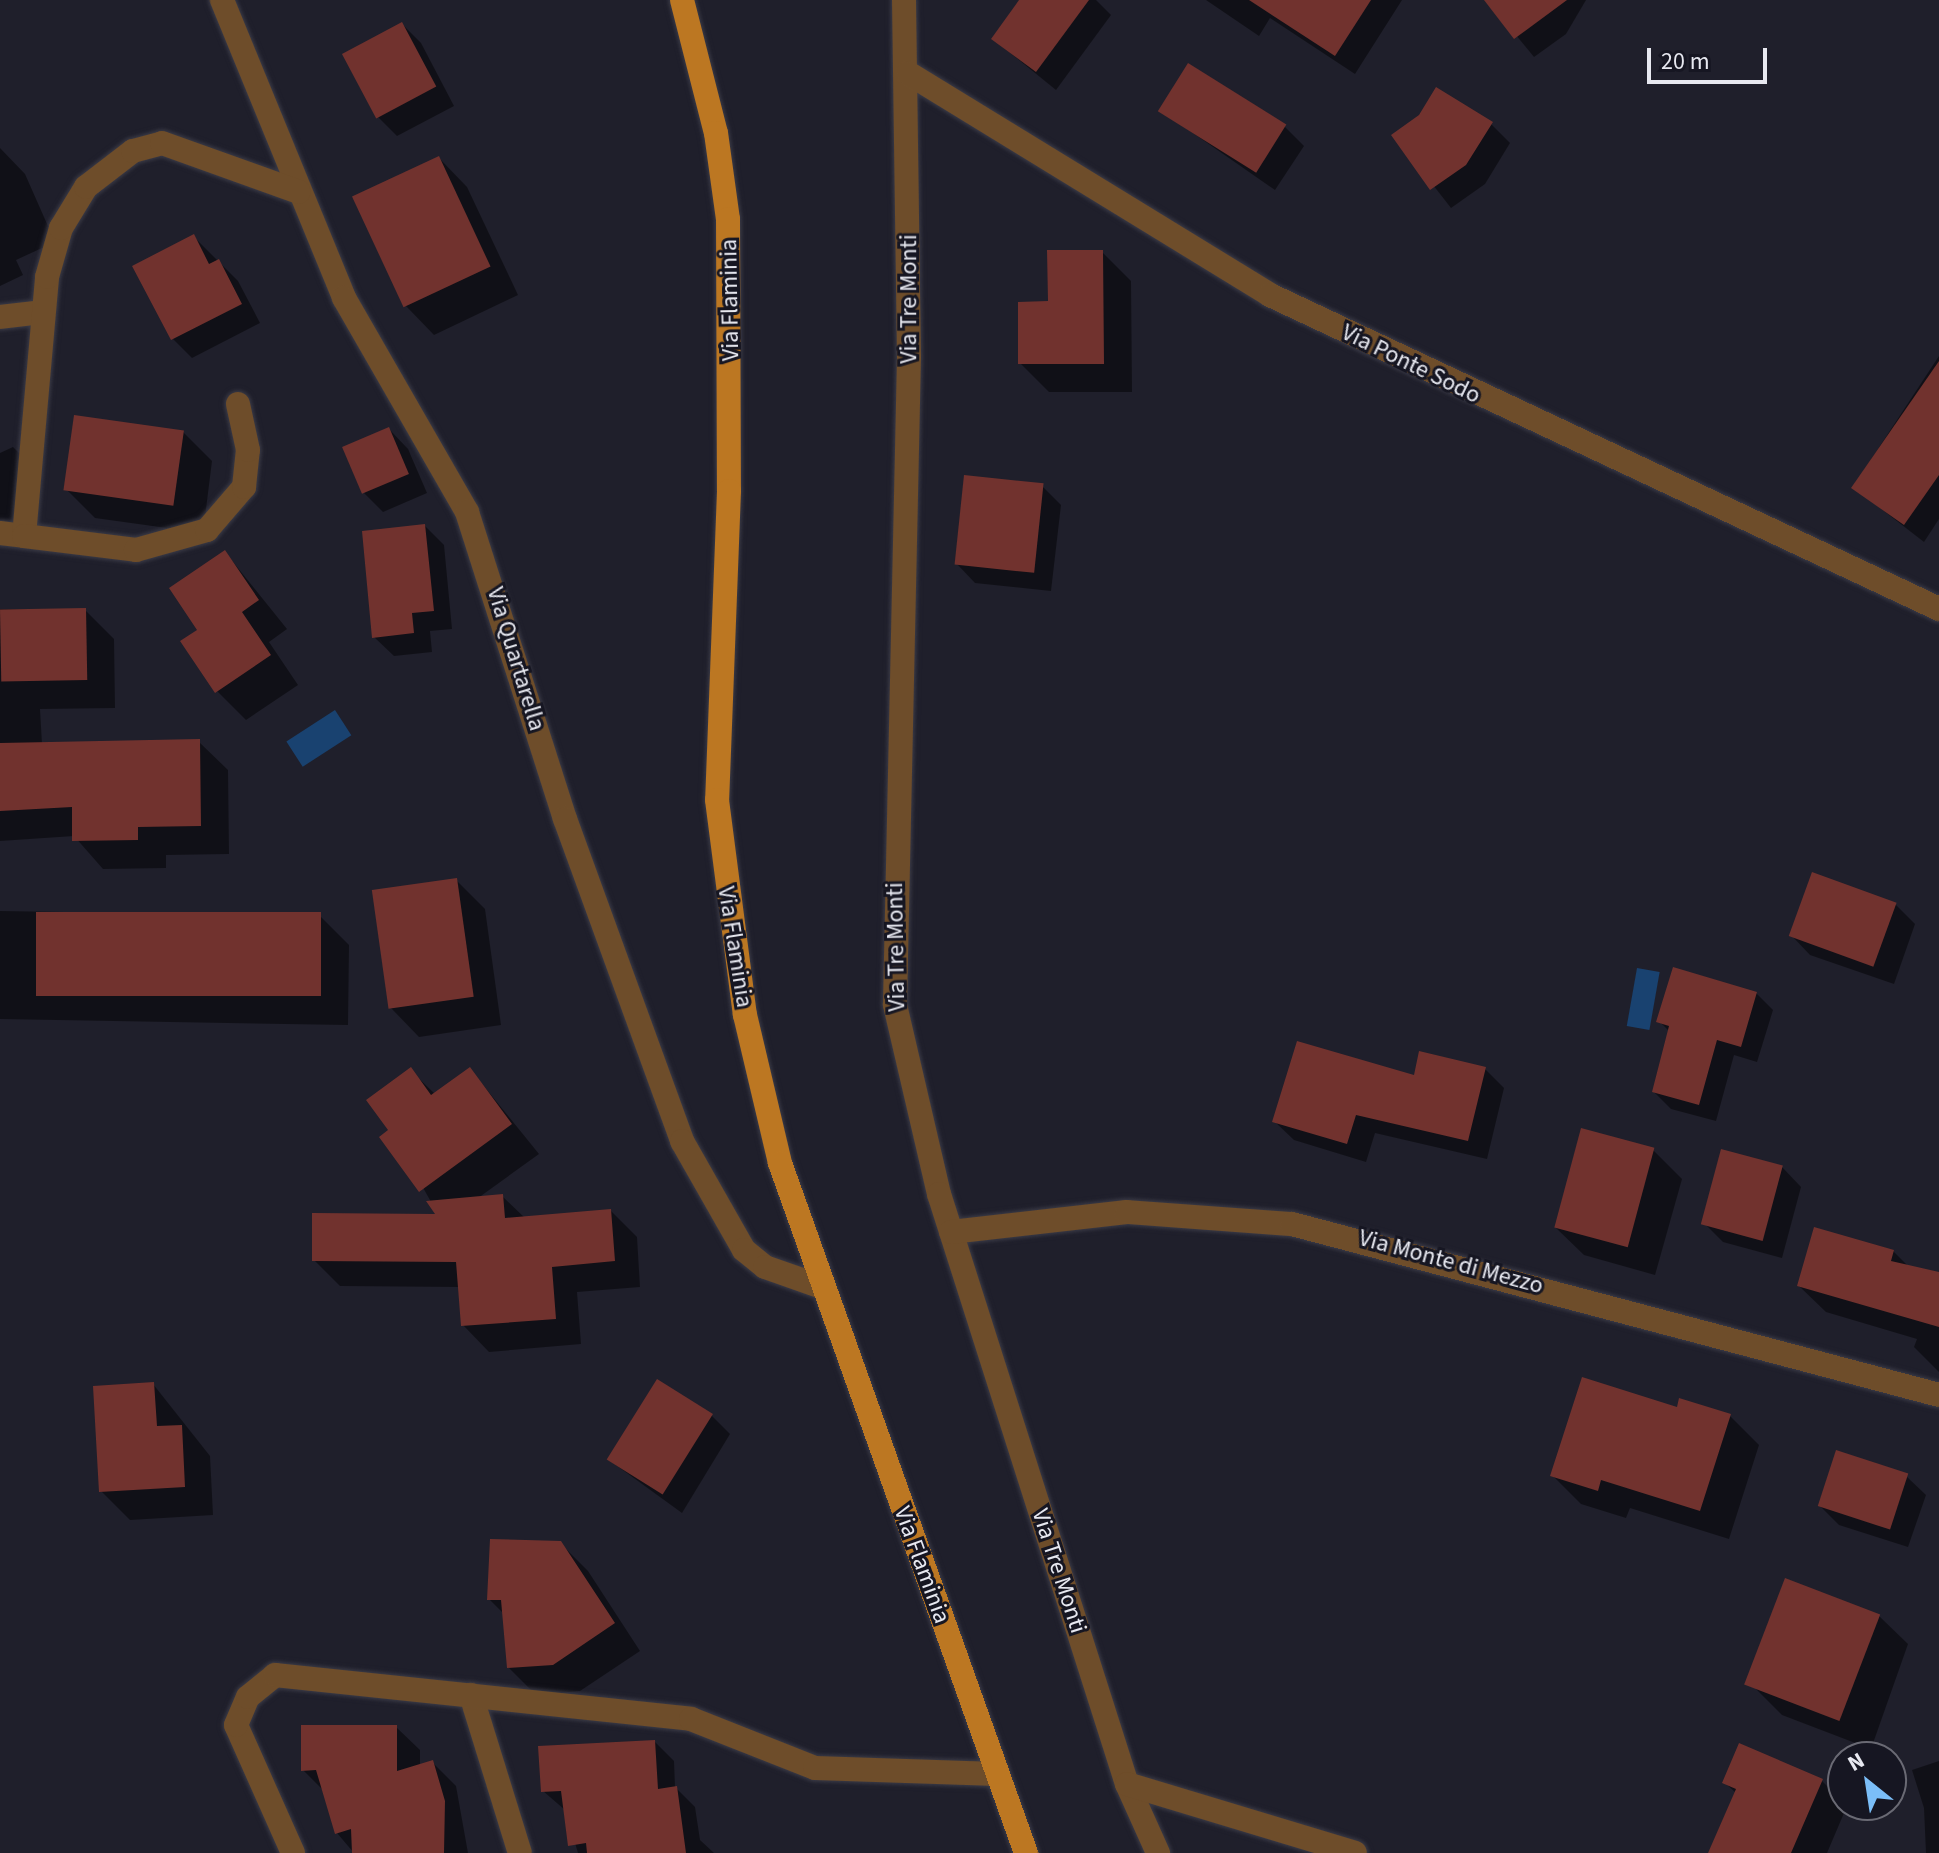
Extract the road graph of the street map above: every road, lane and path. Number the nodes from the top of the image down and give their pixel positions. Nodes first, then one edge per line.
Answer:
1 (222, 0) edge
2 (682, 0) edge
3 (904, 0) edge
4 (908, 73) junction
5 (299, 192) junction
6 (43, 312) junction
7 (0, 317) edge
8 (238, 404) dead end
9 (12, 535) edge
10 (1939, 609) edge
11 (951, 1232) junction
12 (822, 1287) junction
13 (1939, 1395) edge
14 (471, 1695) junction
15 (997, 1774) junction
16 (1127, 1784) junction
17 (293, 1853) edge
18 (520, 1853) edge
19 (1026, 1853) edge
20 (1158, 1853) edge
21 (1355, 1853) edge

1 - 5 street, Via Quartarella
2 - 12 main road, Via Flaminia
3 - 4 street, Via Tre Monti
4 - 10 street, Via Ponte Sodo
4 - 11 street, Via Tre Monti
5 - 6 street
5 - 12 street, Via Quartarella
6 - 7 street
6 - 9 street
8 - 9 street
11 - 13 street, Via Monte di Mezzo
11 - 16 street, Via Tre Monti
12 - 15 main road, Via Flaminia
14 - 15 street
14 - 17 street
14 - 18 street
15 - 19 main road, Via Flaminia
16 - 20 street, Via Tre Monti
16 - 21 street

